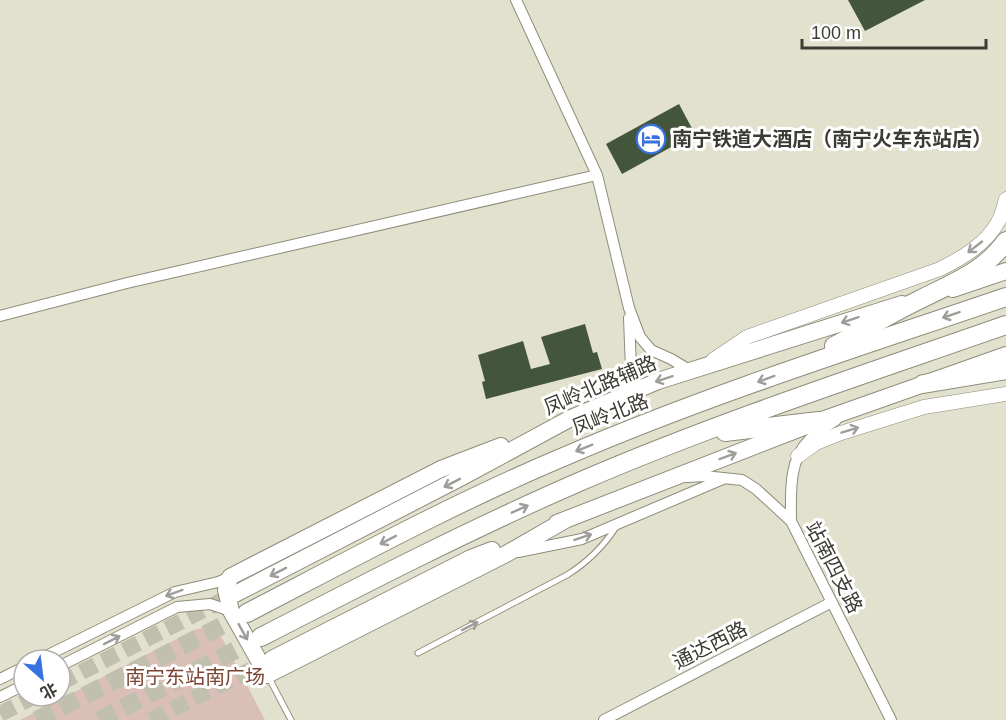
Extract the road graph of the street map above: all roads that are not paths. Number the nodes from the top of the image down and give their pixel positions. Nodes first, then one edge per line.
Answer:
1 (516, 0) edge
2 (597, 175) junction
3 (1006, 199) edge
4 (1006, 241) edge
5 (1006, 271) edge
6 (1006, 297) edge
7 (918, 300) junction
8 (629, 308) junction
9 (0, 316) edge
10 (1006, 325) edge
11 (1006, 355) edge
12 (696, 369) junction
13 (790, 370) junction
14 (1006, 370) edge
15 (922, 384) junction
16 (1006, 394) edge
17 (625, 395) junction
18 (858, 407) junction
19 (571, 418) junction
20 (819, 421) junction
21 (693, 436) junction
22 (798, 456) junction
23 (726, 478) junction
24 (669, 479) junction
25 (567, 519) junction
26 (791, 521) junction
27 (618, 523) junction
28 (506, 554) junction
29 (230, 577) junction
30 (235, 594) tunnel mouth
31 (832, 603) junction
32 (239, 612) junction
33 (261, 637) tunnel mouth
34 (62, 648) edge
35 (418, 653) dead end
36 (72, 660) edge
37 (270, 667) junction
38 (291, 720) edge
39 (604, 720) edge
40 (891, 720) edge

1 - 2 street
2 - 8 street
2 - 9 street
3 -> 12 street
4 - 7 highway
5 - 7 main road, 凤岭北路辅路
6 -> 13 highway, 凤岭北路
7 -> 12 main road, 凤岭北路辅路
7 - 13 highway
8 - 12 street
8 - 17 street
10 - 21 highway
11 - 15 main road
12 -> 17 main road, 凤岭北路辅路
13 -> 32 highway, 凤岭北路
14 - 15 highway
15 - 18 main road
22 -> 16 street
17 - 19 main road, 凤岭北路辅路
18 - 20 main road
18 - 22 street
19 - 29 main road
19 -> 30 main road, 凤岭北路辅路
20 - 21 highway
24 -> 20 main road
33 -> 21 highway
22 - 26 street
23 - 24 street, 站南四支路
23 - 26 street, 站南四支路
23 - 27 street
24 - 25 main road
25 - 28 main road
25 - 37 main road
26 - 31 street, 站南四支路
28 -> 27 street
35 -> 27 lane
28 - 37 main road
29 - 32 main road
29 -> 34 street
31 - 39 street, 通达西路
31 - 40 street, 站南四支路
36 -> 32 street
32 -> 37 main road
37 - 38 lane

